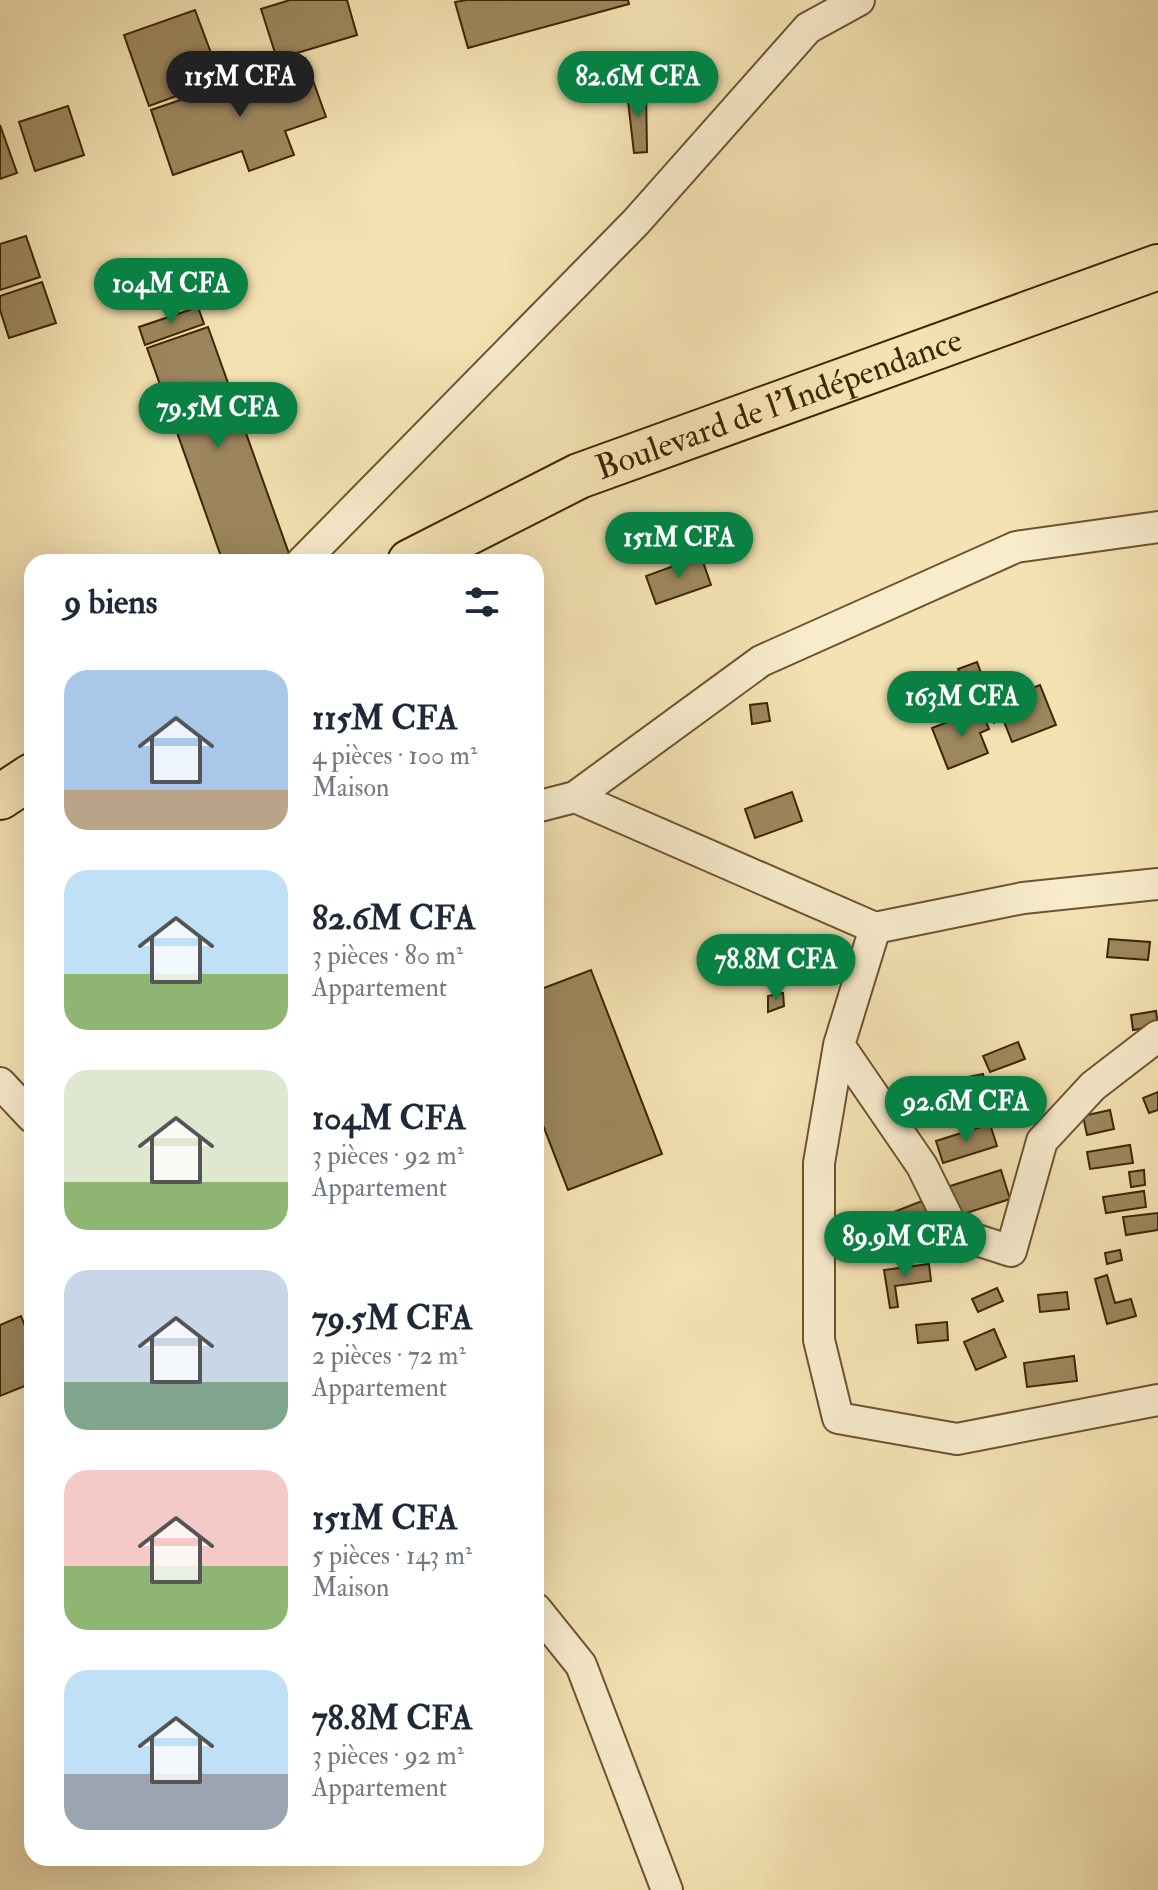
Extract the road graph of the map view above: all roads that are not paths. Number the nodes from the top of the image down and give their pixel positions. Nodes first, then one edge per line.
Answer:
1 (859, 0) edge
2 (1158, 267) edge
3 (1158, 527) edge
4 (310, 554) edge
5 (426, 554) edge
6 (24, 781) edge
7 (0, 797) edge
8 (575, 797) junction
9 (544, 805) edge
10 (1158, 884) edge
11 (875, 928) junction
12 (1158, 1036) edge
13 (839, 1045) junction
14 (0, 1083) edge
15 (24, 1108) edge
16 (1158, 1400) edge
17 (544, 1619) edge
18 (667, 1890) edge

1 - 4 street
2 - 5 highway, Boulevard de l'Indépendance
3 - 8 street
6 - 7 highway
8 - 9 street
8 - 11 street
10 - 11 street
11 - 13 street
12 - 13 street
13 - 16 street
14 - 15 street
17 - 18 street

